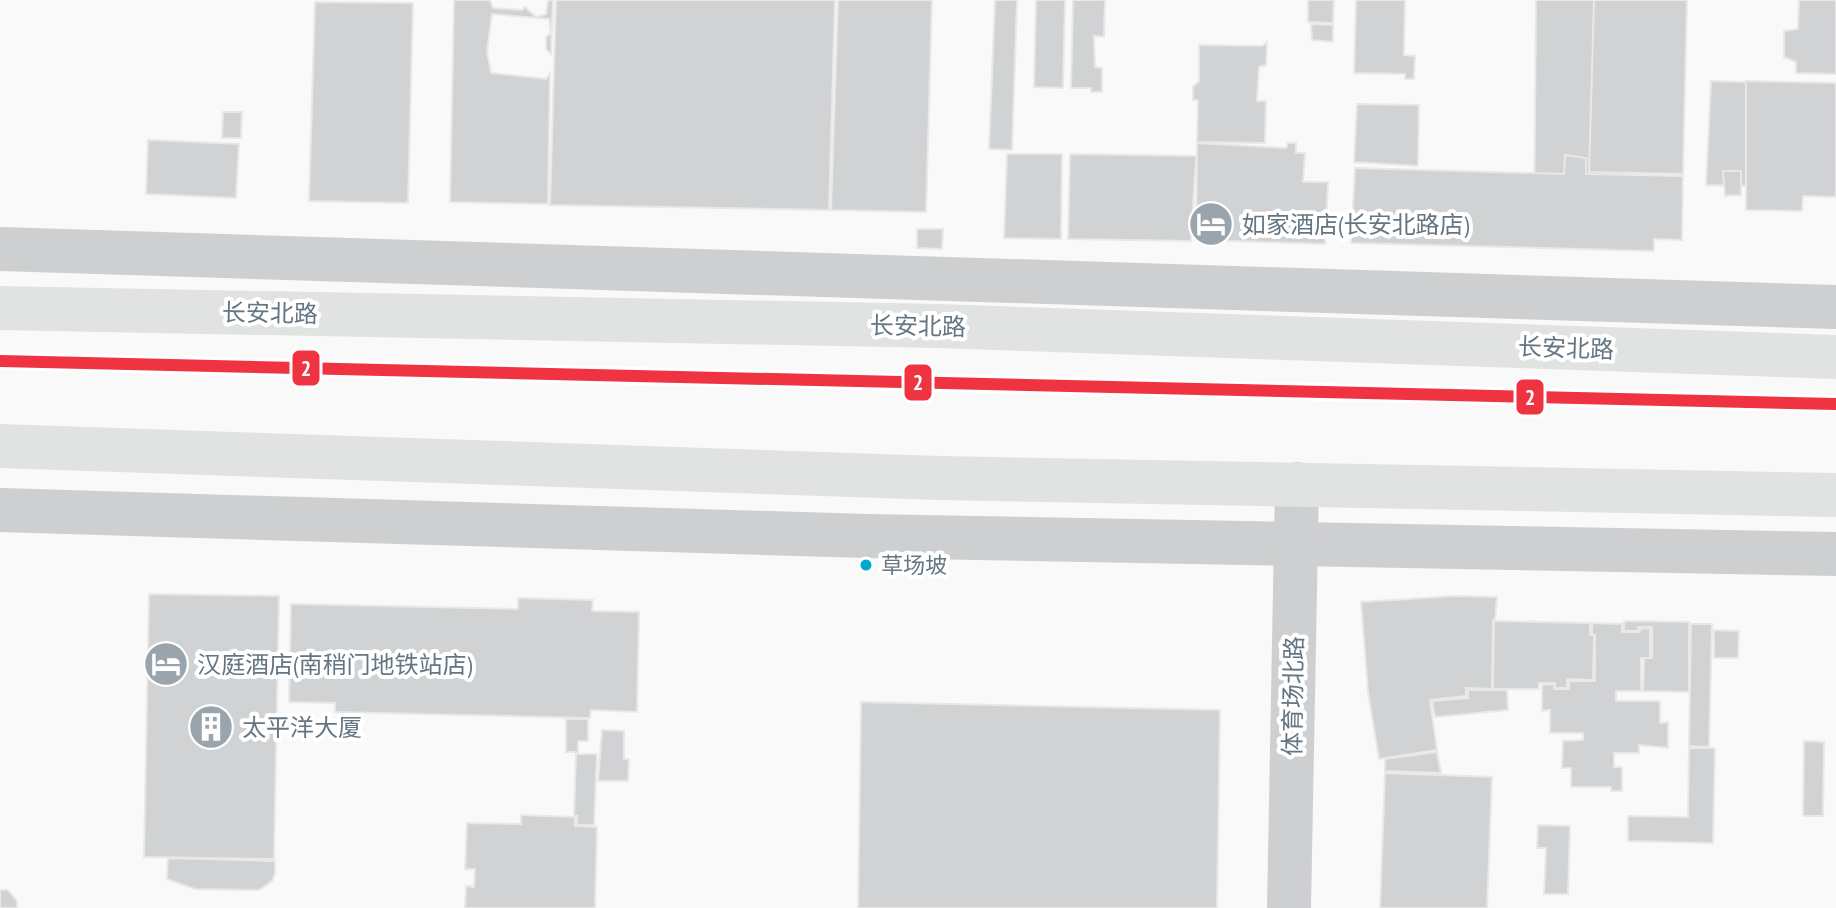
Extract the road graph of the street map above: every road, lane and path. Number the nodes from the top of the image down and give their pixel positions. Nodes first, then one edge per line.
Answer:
1 (0, 249) edge
2 (1836, 307) edge
3 (0, 308) edge
4 (1836, 357) edge
5 (0, 446) edge
6 (1297, 484) junction
7 (1836, 495) edge
8 (0, 510) edge
9 (1296, 544) junction
10 (1836, 554) edge
11 (1289, 908) edge

1 - 2 street
3 - 4 main road, 长安北路
5 - 6 main road
6 - 7 main road
6 - 9 street, 体育场北路
8 - 9 street
9 - 10 street
9 - 11 street, 体育场北路

